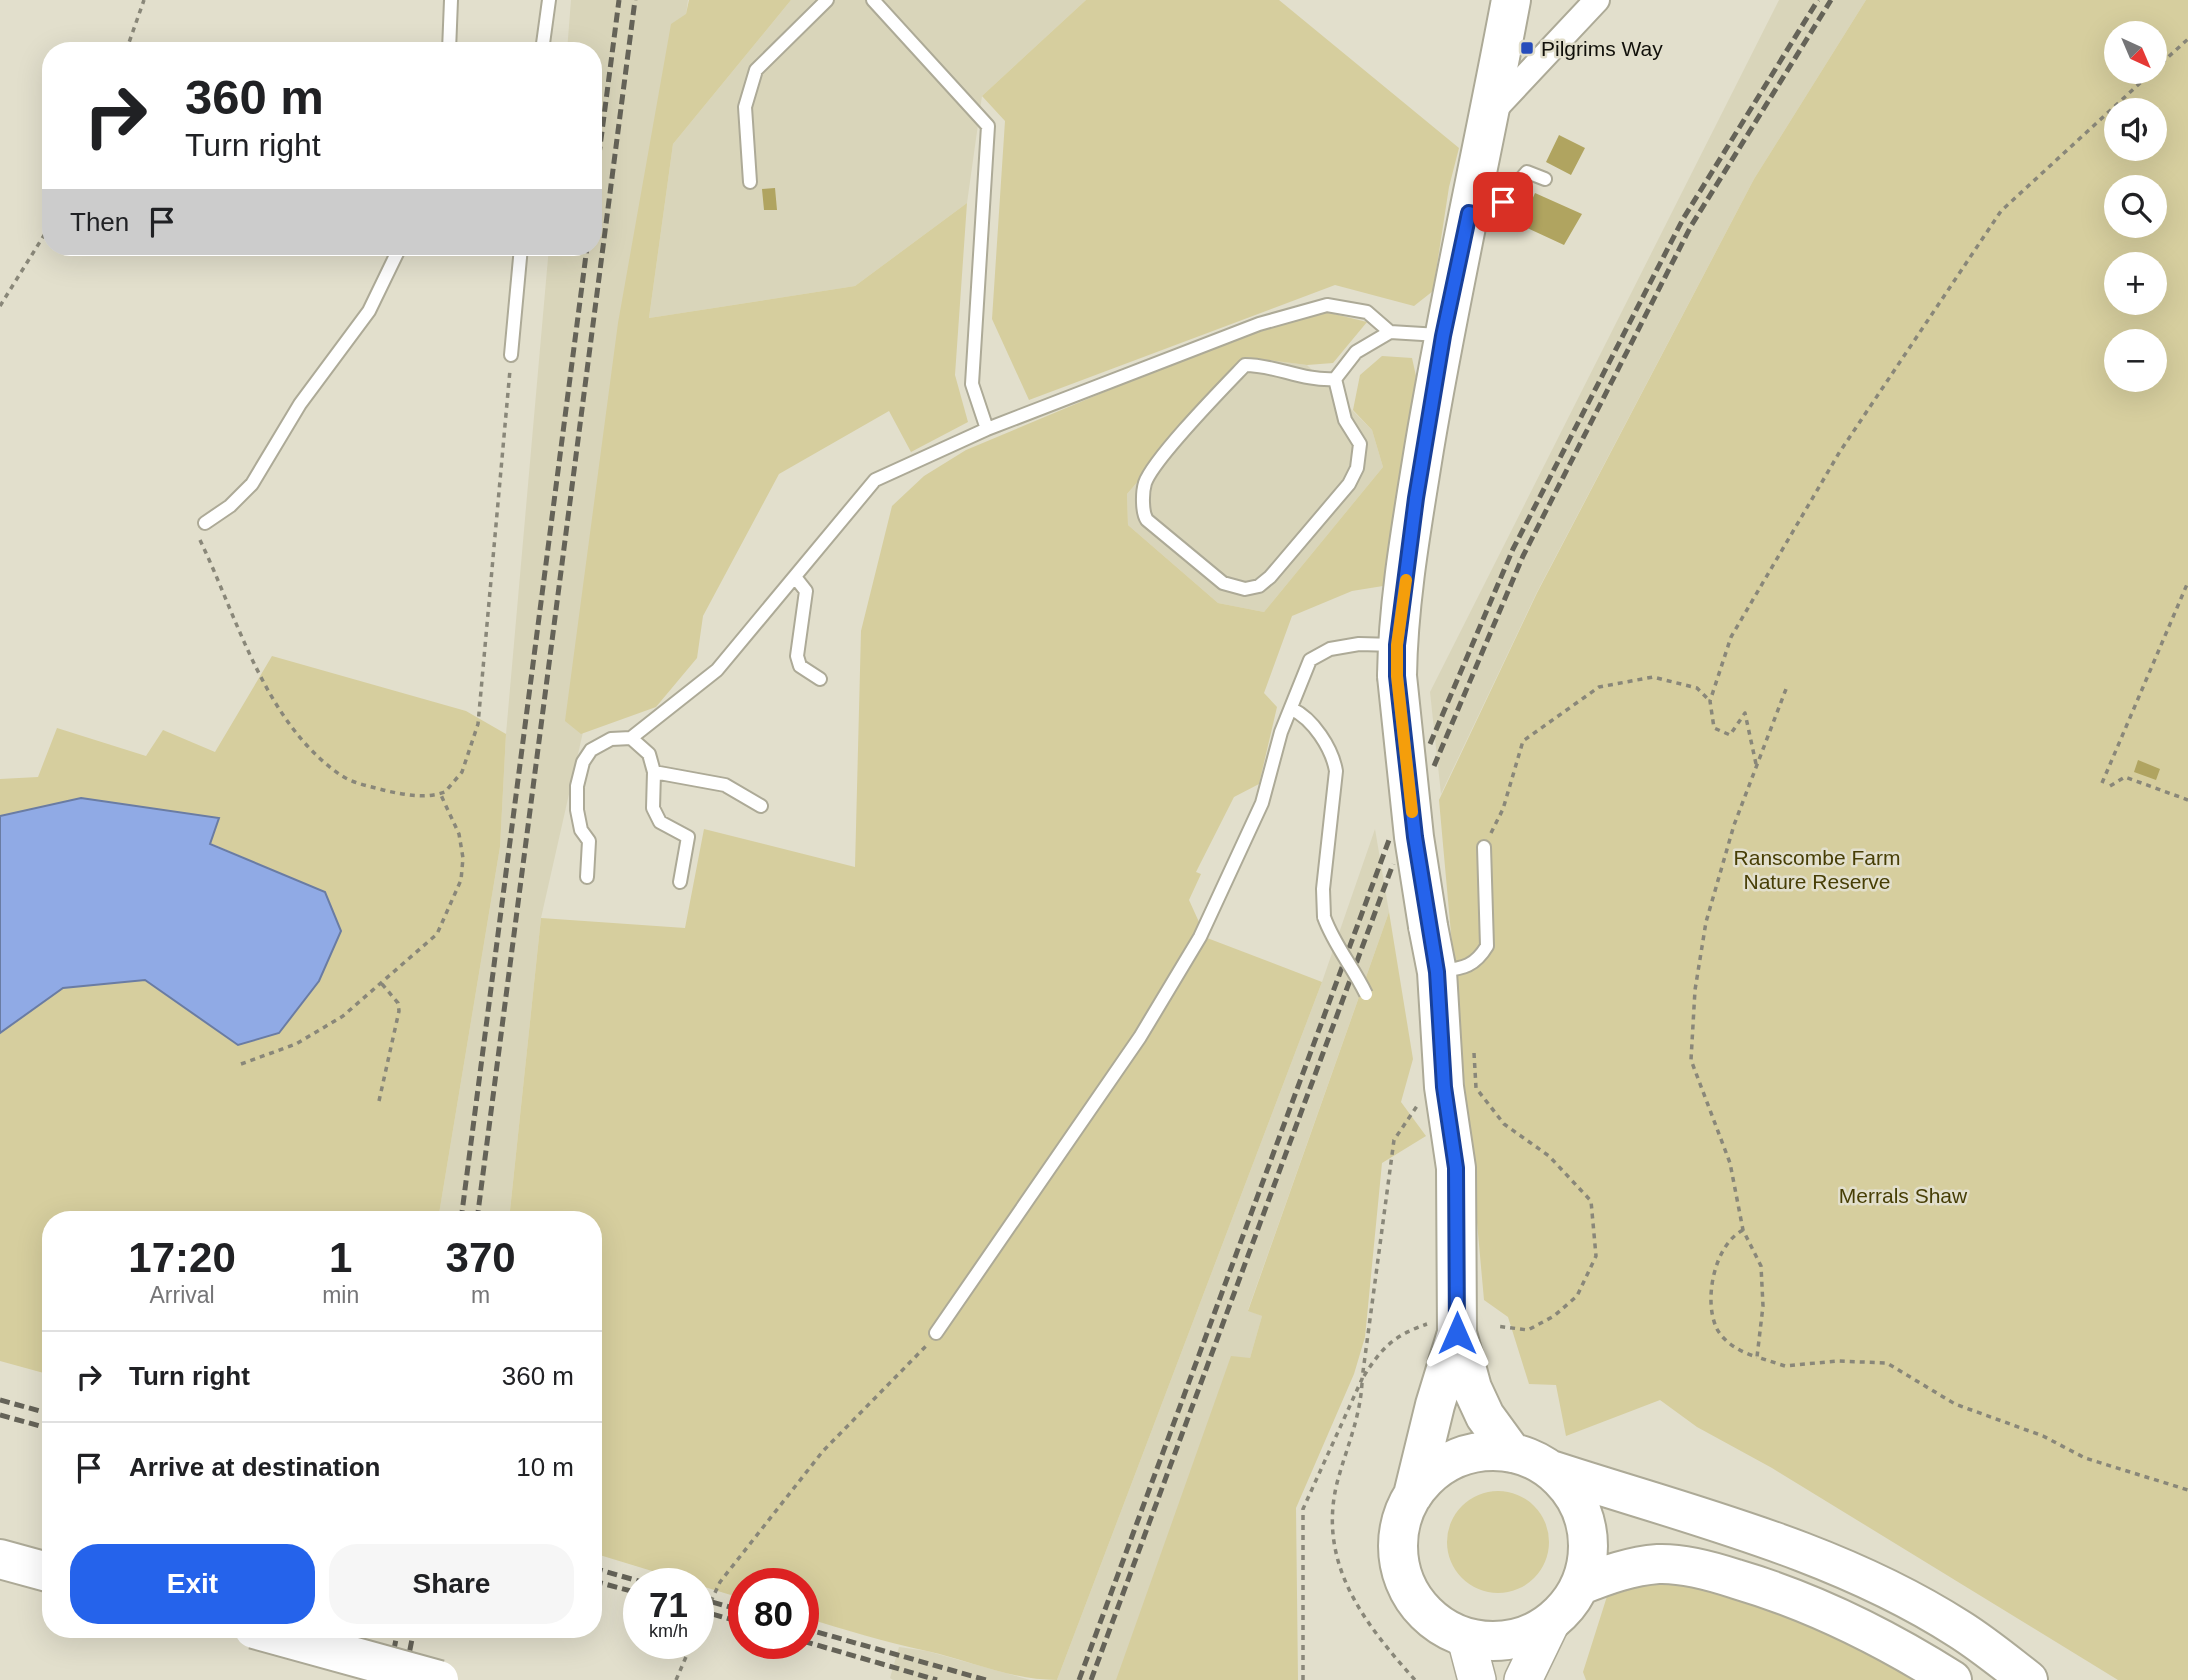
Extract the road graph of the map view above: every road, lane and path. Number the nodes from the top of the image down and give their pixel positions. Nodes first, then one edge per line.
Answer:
1 (144, 0) edge
2 (452, 0) edge
3 (549, 0) edge
4 (827, 0) edge
5 (873, 0) edge
6 (1511, 0) edge
7 (1597, 0) edge
8 (2188, 39) edge
9 (129, 42) edge
10 (450, 42) edge
11 (543, 42) edge
12 (2167, 58) edge
13 (2139, 84) edge
14 (1491, 114) junction
15 (1545, 179) dead end
16 (750, 182) dead end
17 (1469, 213) junction
18 (42, 238) edge
19 (396, 256) edge
20 (520, 256) edge
21 (0, 306) edge
22 (1390, 332) junction
23 (1443, 336) junction
24 (511, 355) joint
25 (1335, 379) junction
26 (988, 429) junction
27 (205, 523) joint
28 (795, 577) junction
29 (2188, 582) edge
30 (1397, 660) junction
31 (820, 679) dead end
32 (1786, 689) dead end
33 (1710, 701) junction
34 (1292, 709) junction
35 (631, 738) junction
36 (1756, 765) junction
37 (654, 772) junction
38 (2102, 783) dead end
39 (2110, 786) dead end
40 (440, 793) junction
41 (2188, 800) edge
42 (761, 806) dead end
43 (1484, 847) joint
44 (587, 877) dead end
45 (680, 882) dead end
46 (1437, 972) junction
47 (382, 984) junction
48 (1366, 994) dead end
49 (1473, 1048) dead end
50 (241, 1065) dead end
51 (1421, 1099) dead end
52 (379, 1101) dead end
53 (1743, 1230) junction
54 (1496, 1326) dead end
55 (1442, 1328) junction
56 (936, 1333) joint
57 (1757, 1357) junction
58 (1362, 1380) junction
59 (1512, 1453) junction
60 (1552, 1470) junction
61 (2188, 1490) edge
62 (1413, 1495) junction
63 (0, 1559) edge
64 (42, 1571) edge
65 (1581, 1585) junction
66 (714, 1595) edge
67 (1551, 1622) junction
68 (287, 1638) edge
69 (1466, 1638) junction
70 (685, 1659) edge
71 (439, 1680) edge
72 (676, 1680) edge
73 (1303, 1680) edge
74 (1415, 1680) edge
75 (1476, 1680) edge
76 (1523, 1680) edge
77 (1952, 1680) edge
78 (2028, 1680) edge

1 - 9 path
2 - 10 lane
3 - 11 lane
4 - 16 lane
5 - 26 lane
6 - 14 highway
7 - 14 street
8 - 12 path
13 - 33 path
14 - 17 highway
15 - 17 lane
17 - 23 highway
18 - 21 path
19 - 27 lane
20 - 24 lane
22 - 23 lane
22 - 25 lane
22 - 26 lane
23 - 30 highway
24 - 40 path
25 - 25 lane
26 - 28 lane
27 - 40 path
28 - 31 lane
28 - 35 lane
29 - 38 path
30 - 34 lane
30 - 46 highway, bridge
32 - 36 path
33 - 36 path
33 - 43 path
34 - 48 lane, bridge
34 - 56 lane
35 - 37 lane
35 - 44 lane
36 - 53 path
37 - 42 lane
37 - 45 lane
39 - 41 path
40 - 47 path
43 - 46 lane
46 - 55 highway
47 - 50 path
47 - 52 path
49 - 54 path
51 - 58 path
53 - 57 path
53 - 57 path
55 - 58 path
55 - 59 highway
55 - 62 highway
56 - 66 path
57 - 61 path
58 - 73 path
58 - 74 path
59 - 60 highway
59 - 62 highway
60 - 65 highway
60 - 78 highway
62 - 69 highway
63 - 64 highway
65 - 67 highway
65 - 77 highway
67 - 69 highway
67 - 76 main road
68 - 71 highway, bridge
69 - 75 main road
70 - 72 path

